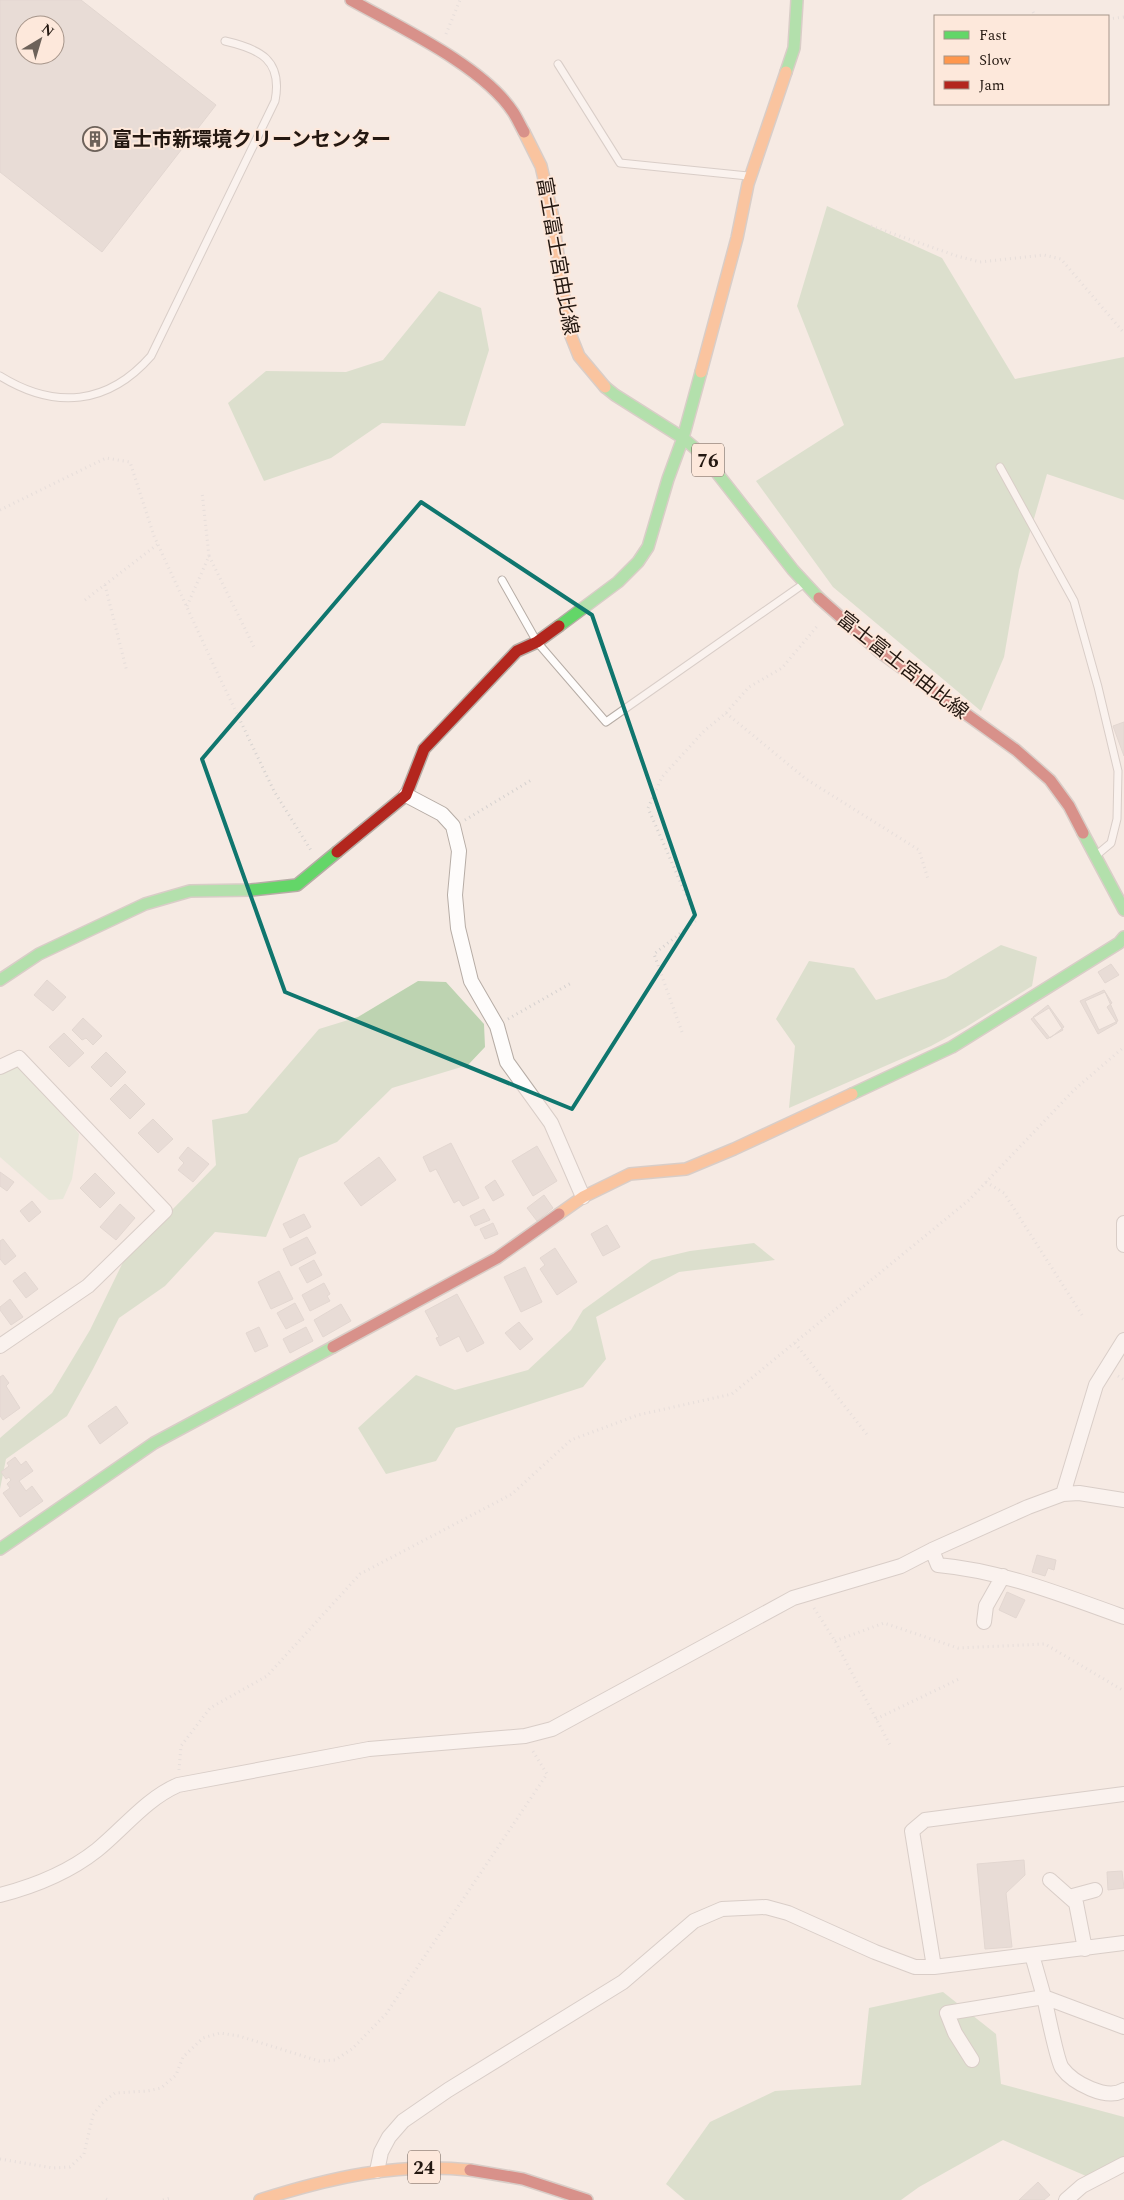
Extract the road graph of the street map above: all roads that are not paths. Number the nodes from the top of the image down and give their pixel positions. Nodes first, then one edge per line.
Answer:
1 (351, 0) edge
2 (797, 0) edge
3 (225, 41) dead end
4 (558, 64) dead end
5 (751, 176) junction
6 (0, 376) edge
7 (683, 438) junction
8 (1000, 467) dead end
9 (502, 580) dead end
10 (805, 584) junction
11 (537, 642) junction
12 (406, 795) junction
13 (1095, 856) junction
14 (1124, 910) edge
15 (1124, 937) edge
16 (0, 980) edge
17 (0, 1067) edge
18 (583, 1197) junction
19 (1124, 1224) edge
20 (1124, 1245) edge
21 (1124, 1340) edge
22 (0, 1346) edge
23 (1063, 1494) junction
24 (1124, 1500) edge
25 (0, 1549) edge
26 (932, 1550) junction
27 (1003, 1576) junction
28 (1124, 1616) edge
29 (984, 1622) dead end
30 (1124, 1794) edge
31 (1050, 1880) dead end
32 (1095, 1890) dead end
33 (0, 1895) edge
34 (1069, 1897) junction
35 (1124, 1943) edge
36 (1085, 1949) junction
37 (1032, 1955) junction
38 (934, 1967) junction
39 (1044, 1997) junction
40 (1124, 2027) edge
41 (972, 2060) dead end
42 (1124, 2090) edge
43 (1124, 2164) edge
44 (376, 2171) junction
45 (260, 2200) edge
46 (587, 2200) edge
47 (1066, 2200) edge

1 - 7 street, 富士富士宮由比線 / 76
2 - 5 street
3 - 6 lane
4 - 5 lane
5 - 7 street
7 - 10 street, 富士富士宮由比線 / 76
7 - 11 street
8 - 13 lane
9 - 11 lane
10 - 11 lane
10 - 13 street, 富士富士宮由比線 / 76
11 - 12 street
12 - 16 street
12 - 18 street
13 - 14 street, 富士富士宮由比線 / 76
15 - 18 street
17 - 22 street
18 - 25 street
19 - 20 street
21 - 23 street
23 - 24 street
23 - 26 street
26 - 27 street
26 - 33 street
27 - 28 street
27 - 29 street
30 - 38 street
31 - 34 street
32 - 34 street
34 - 36 street
35 - 36 street
36 - 37 street
37 - 38 street
37 - 39 street
38 - 44 street
39 - 40 street
39 - 41 street
39 - 42 street
43 - 47 street
44 - 45 street, 24
44 - 46 street, 24

